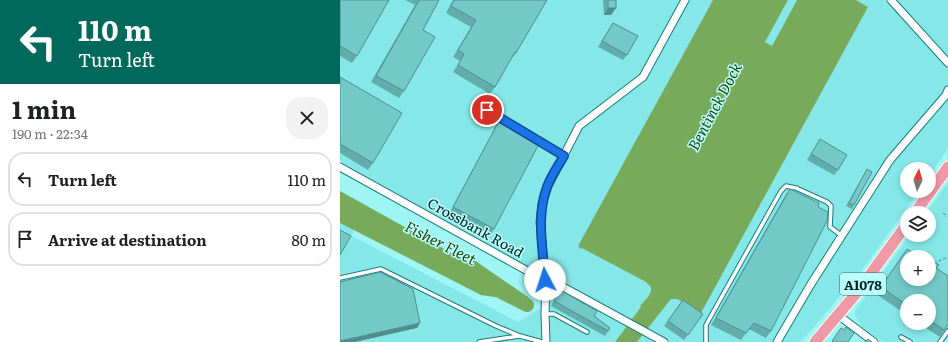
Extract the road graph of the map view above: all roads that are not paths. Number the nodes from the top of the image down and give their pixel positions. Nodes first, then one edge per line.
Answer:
1 (685, 0) edge
2 (891, 0) edge
3 (948, 63) edge
4 (948, 90) edge
5 (487, 110) dead end
6 (564, 156) junction
7 (340, 166) edge
8 (948, 167) edge
9 (920, 206) edge
10 (900, 234) edge
11 (841, 235) junction
12 (340, 278) edge
13 (545, 280) junction
14 (545, 314) junction
15 (838, 315) junction
16 (948, 331) edge
17 (587, 332) dead end
18 (520, 336) junction
19 (901, 337) dead end
20 (662, 341) edge
21 (479, 342) edge
22 (542, 342) edge
23 (546, 342) edge
24 (706, 342) edge
25 (777, 342) edge
26 (815, 342) edge
27 (874, 342) edge
28 (910, 342) edge
29 (940, 342) edge

1 - 6 street
2 - 3 street
4 - 11 street
5 - 6 lane
6 - 13 street
7 - 13 street, Crossbank Road
8 - 9 main road
10 - 15 main road, A1078
11 - 24 lane
11 - 25 street
12 - 18 lane
13 - 14 street
13 - 20 street, Crossbank Road
14 - 17 lane
14 - 23 street
15 - 26 main road, A1078
15 - 27 street
16 - 29 lane
18 - 21 lane
18 - 22 lane
19 - 28 lane

